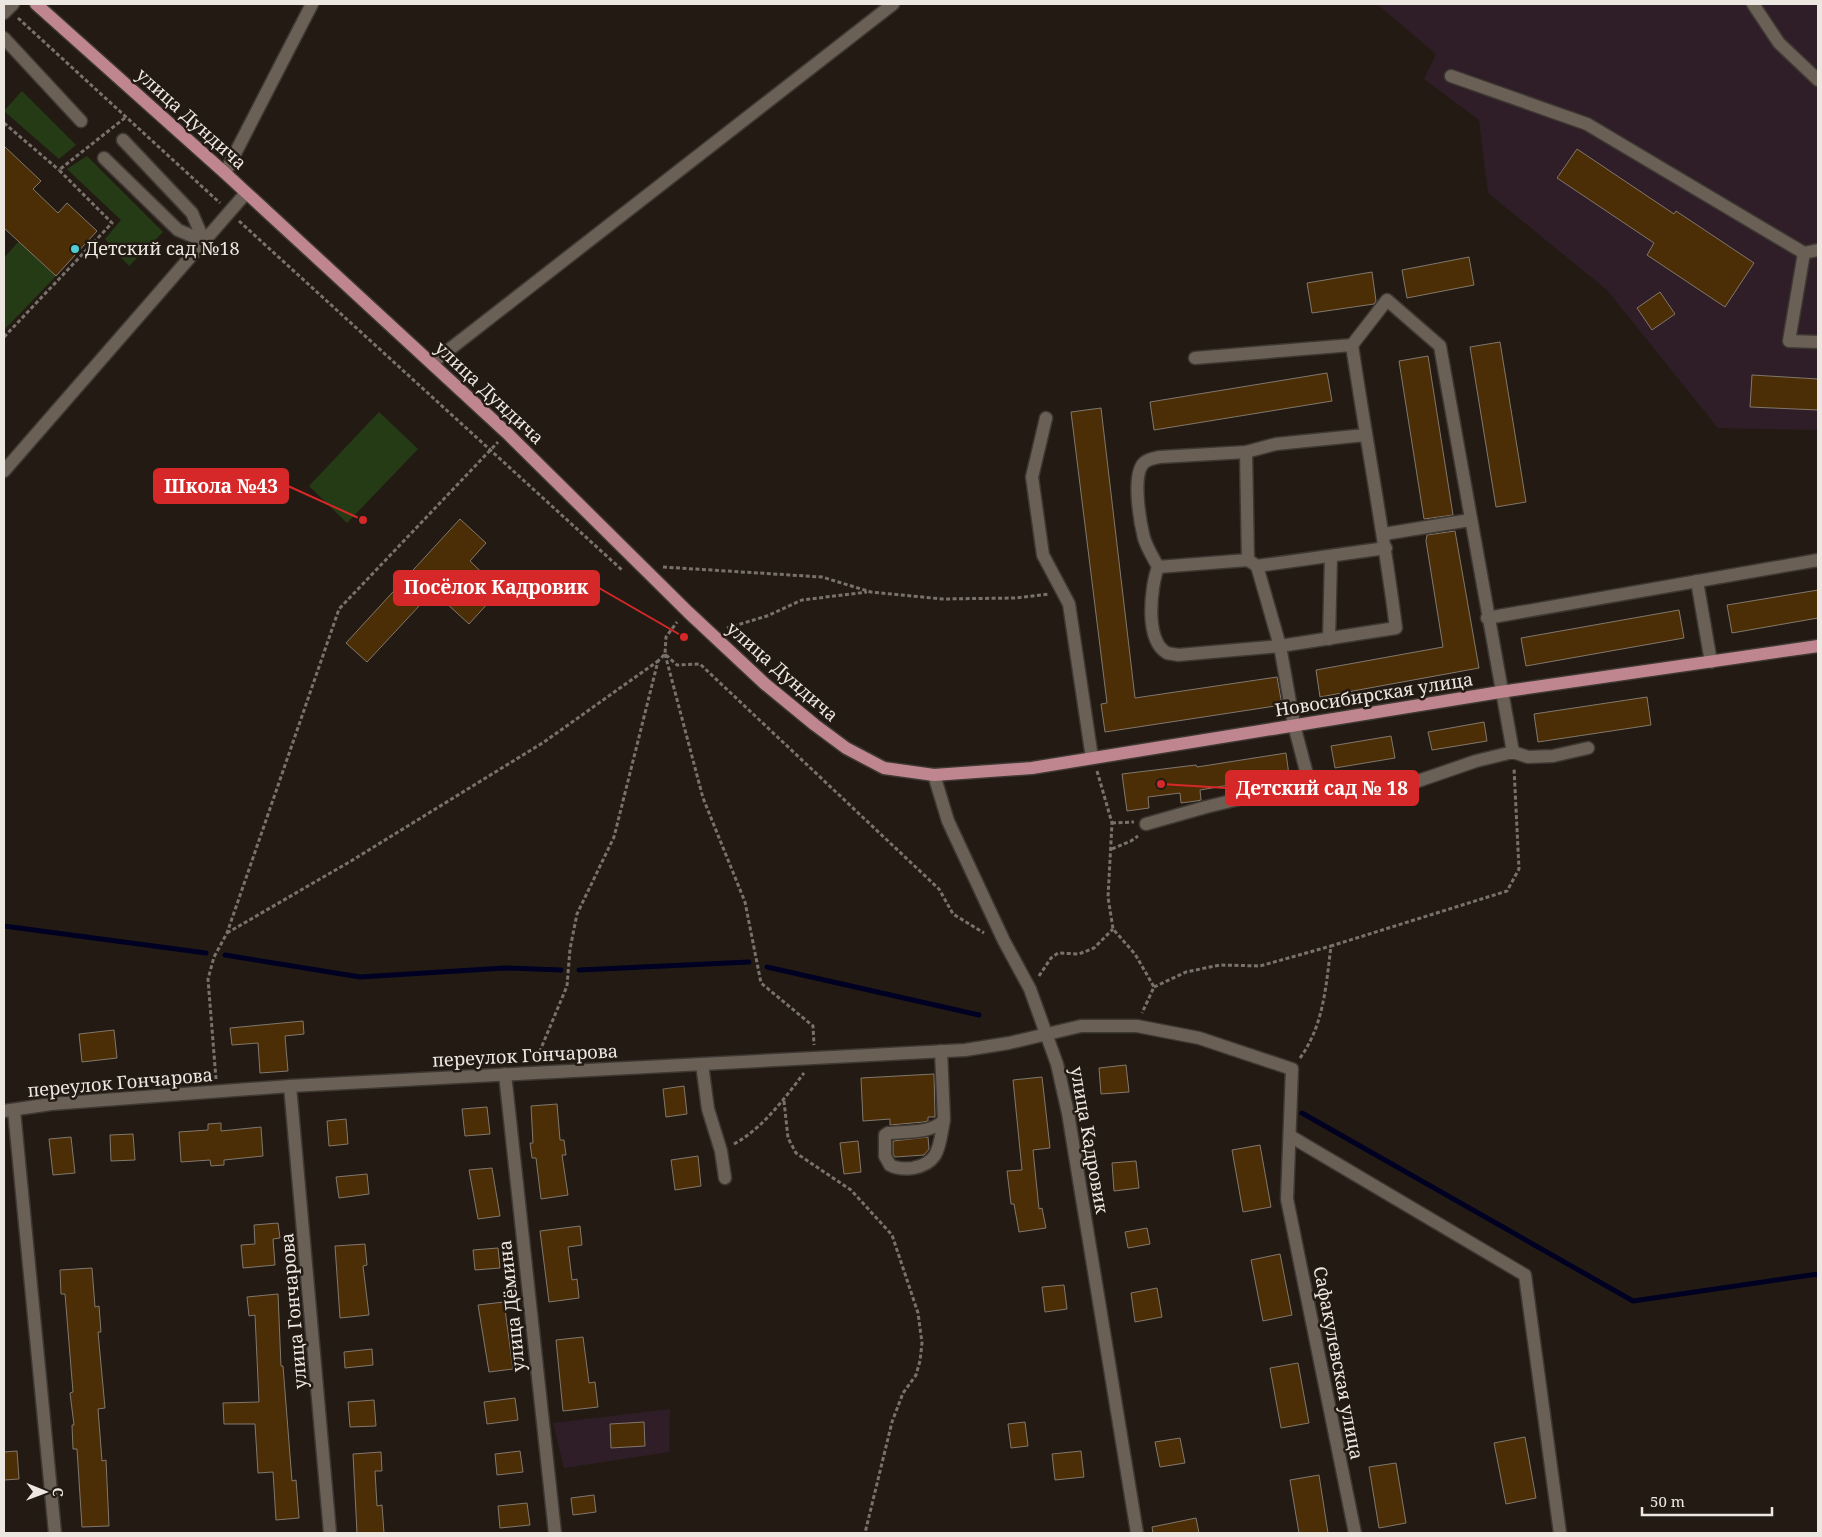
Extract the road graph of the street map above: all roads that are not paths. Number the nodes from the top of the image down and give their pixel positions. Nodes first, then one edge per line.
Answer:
1 (36, 4) edge
2 (312, 4) edge
3 (893, 4) edge
4 (1753, 4) edge
5 (4, 38) edge
6 (1451, 76) dead end
7 (1818, 80) edge
8 (81, 121) dead end
9 (123, 140) dead end
10 (104, 158) dead end
11 (225, 173) junction
12 (246, 193) junction
13 (204, 241) junction
14 (1818, 250) edge
15 (1804, 253) junction
16 (1818, 342) edge
17 (1352, 345) junction
18 (1195, 358) dead end
19 (432, 363) junction
20 (1046, 418) dead end
21 (1365, 435) junction
22 (1246, 452) junction
23 (4, 471) edge
24 (1470, 520) junction
25 (1384, 534) junction
26 (1386, 548) junction
27 (1331, 556) junction
28 (1818, 560) edge
29 (1252, 563) junction
30 (1158, 566) junction
31 (1697, 581) junction
32 (1487, 618) junction
33 (1329, 639) junction
34 (1280, 646) junction
35 (1818, 646) edge
36 (1711, 662) junction
37 (1500, 692) junction
38 (1294, 724) junction
39 (1588, 748) dead end
40 (1513, 752) junction
41 (1092, 758) junction
42 (934, 775) junction
43 (1309, 782) junction
44 (1146, 824) road end
45 (1047, 1032) junction
46 (941, 1051) junction
47 (702, 1064) junction
48 (1292, 1069) joint
49 (504, 1074) junction
50 (290, 1086) junction
51 (9, 1110) edge
52 (944, 1120) junction
53 (1290, 1136) junction
54 (725, 1178) dead end
55 (55, 1533) edge
56 (330, 1533) edge
57 (555, 1533) edge
58 (1136, 1533) edge
59 (1355, 1533) edge
60 (1560, 1533) edge

1 - 11 main road, улица Дундича
2 - 11 street
3 - 19 street
4 - 7 street
5 - 8 street
6 - 15 street
9 - 13 street
10 - 13 street
11 - 12 main road, улица Дундича
12 - 13 street
12 - 19 main road, улица Дундича
13 - 23 street
14 - 15 street
15 - 16 street
17 - 18 street
17 - 21 street
17 - 24 street
19 - 42 main road, улица Дундича
20 - 41 street
21 - 22 street
21 - 25 street
22 - 29 street
22 - 30 street
24 - 25 street
24 - 32 street
25 - 26 street
26 - 27 street
26 - 33 street
27 - 29 street
27 - 33 street
28 - 31 street
29 - 30 street
29 - 34 street
30 - 34 street
31 - 32 street
31 - 36 street
32 - 37 street
33 - 34 street
34 - 38 street
35 - 36 main road, Новосибирская улица
36 - 37 main road, Новосибирская улица
37 - 38 main road, Новосибирская улица
37 - 40 street
38 - 41 main road, Новосибирская улица
38 - 43 street
39 - 40 street
40 - 43 street
41 - 42 main road, Новосибирская улица
42 - 45 street, улица Кадровик
43 - 44 street
45 - 46 street, переулок Гончарова
45 - 48 street, переулок Гончарова
45 - 58 street, улица Кадровик
46 - 47 street, переулок Гончарова
46 - 52 street
47 - 49 street, переулок Гончарова
47 - 54 street
48 - 53 street, Сафакулевская улица
49 - 50 street, переулок Гончарова
49 - 57 street, улица Дёмина
50 - 51 street, переулок Гончарова
50 - 56 street, улица Гончарова
51 - 55 street
52 - 52 street
53 - 59 street, Сафакулевская улица
53 - 60 street

